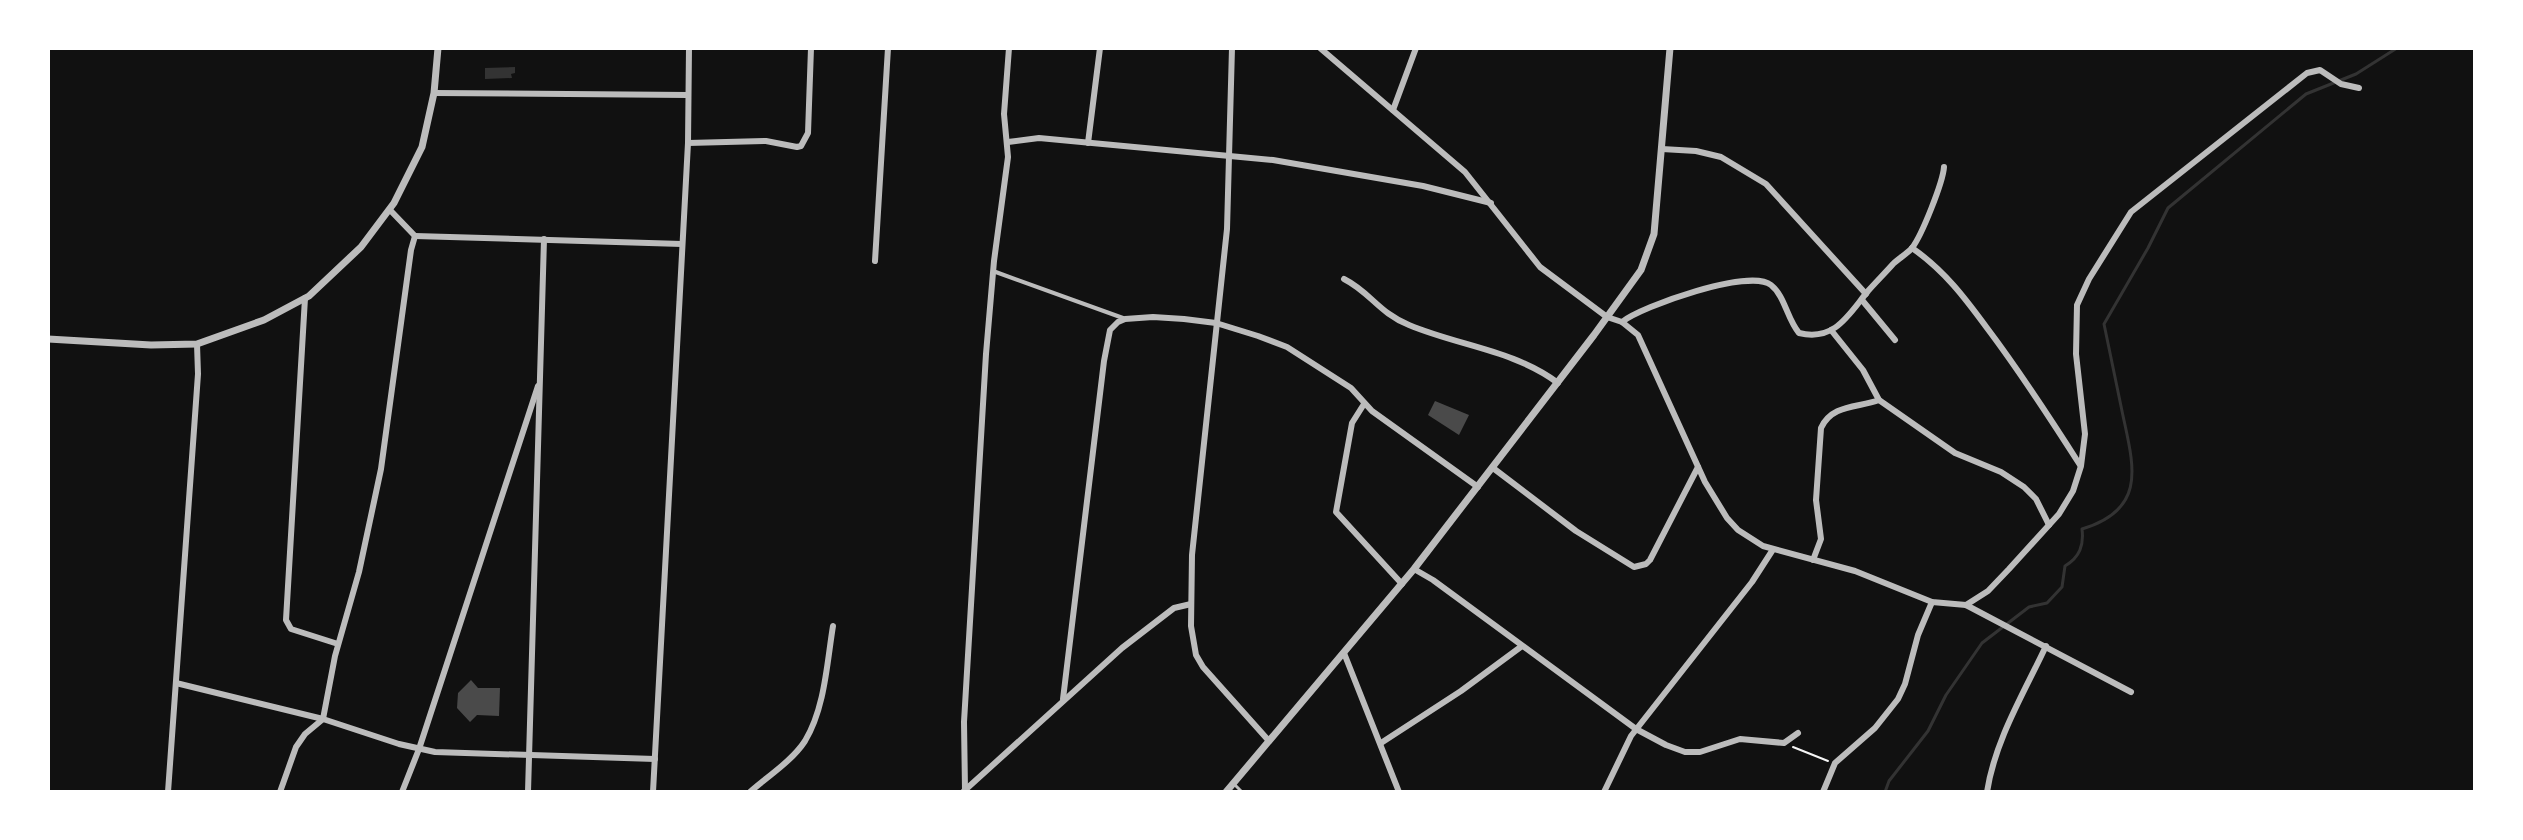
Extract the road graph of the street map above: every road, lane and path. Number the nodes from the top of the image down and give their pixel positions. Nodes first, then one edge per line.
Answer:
1 (438, 48) edge
2 (689, 48) edge
3 (811, 48) edge
4 (888, 48) edge
5 (1009, 48) edge
6 (1100, 48) edge
7 (1232, 48) edge
8 (1320, 48) edge
9 (1330, 48) edge
10 (1416, 48) edge
11 (1670, 48) edge
12 (1329, 57) junction
13 (2359, 88) dead end
14 (434, 93) junction
15 (688, 95) junction
16 (1393, 110) junction
17 (1008, 142) junction
18 (688, 143) junction
19 (1088, 143) junction
20 (1662, 149) junction
21 (1230, 156) junction
22 (1944, 167) dead end
23 (1492, 203) junction
24 (390, 210) junction
25 (415, 236) junction
26 (544, 239) junction
27 (682, 244) junction
28 (1912, 248) junction
29 (875, 261) dead end
30 (993, 271) junction
31 (1344, 279) dead end
32 (1864, 297) junction
33 (305, 298) junction
34 (1607, 317) junction
35 (1125, 319) junction
36 (1622, 322) junction
37 (1216, 323) junction
38 (1831, 330) junction
39 (48, 339) edge
40 (1895, 340) dead end
41 (197, 344) junction
42 (541, 377) junction
43 (1558, 383) junction
44 (1879, 400) junction
45 (1364, 404) junction
46 (2081, 466) junction
47 (1698, 467) junction
48 (1493, 468) junction
49 (1478, 487) junction
50 (2049, 525) junction
51 (1772, 551) junction
52 (1813, 560) junction
53 (1414, 569) junction
54 (1402, 584) junction
55 (1932, 602) junction
56 (1191, 604) junction
57 (1966, 605) junction
58 (833, 626) dead end
59 (338, 644) junction
60 (1522, 646) junction
61 (2046, 646) junction
62 (1344, 653) junction
63 (176, 683) junction
64 (2131, 692) dead end
65 (1063, 699) junction
66 (323, 719) junction
67 (1636, 729) junction
68 (1798, 733) dead end
69 (1269, 741) junction
70 (1381, 743) junction
71 (1784, 743) junction
72 (419, 749) junction
73 (530, 756) junction
74 (655, 759) junction
75 (1835, 763) junction
76 (1233, 783) junction
77 (964, 791) edge
78 (168, 792) edge
79 (280, 792) edge
80 (402, 792) edge
81 (528, 792) edge
82 (653, 792) edge
83 (750, 792) edge
84 (1226, 792) edge
85 (1242, 792) edge
86 (1399, 792) edge
87 (1604, 792) edge
88 (1823, 792) edge
89 (1987, 792) edge

1 - 14 street
2 - 15 street
3 - 18 street
4 - 29 street
5 - 17 street
6 - 19 street
7 - 21 street
8 - 12 street
9 - 12 street
10 - 16 street
11 - 20 street
12 - 16 street
13 - 46 street
14 - 15 street
14 - 24 street
15 - 18 street
16 - 23 street
17 - 19 street
17 - 30 street
18 - 27 street
19 - 21 street
20 - 32 street
20 - 34 street
21 - 23 street
21 - 37 street
22 - 28 street
23 - 34 street
24 - 25 street
24 - 33 street
25 - 26 street
25 - 59 street
26 - 27 street
26 - 42 street
27 - 74 street
28 - 32 street
28 - 46 street
30 - 35 street
30 - 77 street
31 - 43 street
32 - 38 street
32 - 40 street
33 - 41 street
33 - 59 street
34 - 36 street
34 - 43 street
35 - 37 street
35 - 65 street
36 - 38 street
36 - 47 street
37 - 45 street
37 - 56 street
38 - 44 street
39 - 41 street
41 - 63 street
42 - 72 street
42 - 73 street
43 - 48 street
44 - 50 street
44 - 52 street
45 - 49 street
45 - 54 street
46 - 50 street
47 - 48 street
47 - 51 street
48 - 49 street
49 - 53 street
50 - 57 street
51 - 52 street
51 - 67 street
52 - 55 street
53 - 54 street
53 - 60 street
54 - 62 street
55 - 57 street
55 - 75 street
56 - 65 street
56 - 69 street
57 - 61 street
58 - 83 street
59 - 66 street
60 - 67 street
60 - 70 street
61 - 64 street
61 - 89 street
62 - 69 street
62 - 70 street
63 - 66 street
63 - 78 street
65 - 77 street
66 - 72 street
66 - 79 street
67 - 71 street
67 - 87 street
68 - 71 street
69 - 76 street
70 - 86 street
71 - 75 path
72 - 73 street
72 - 80 street
73 - 74 street
73 - 81 street
74 - 82 street
75 - 88 street
76 - 84 street
76 - 85 lane

